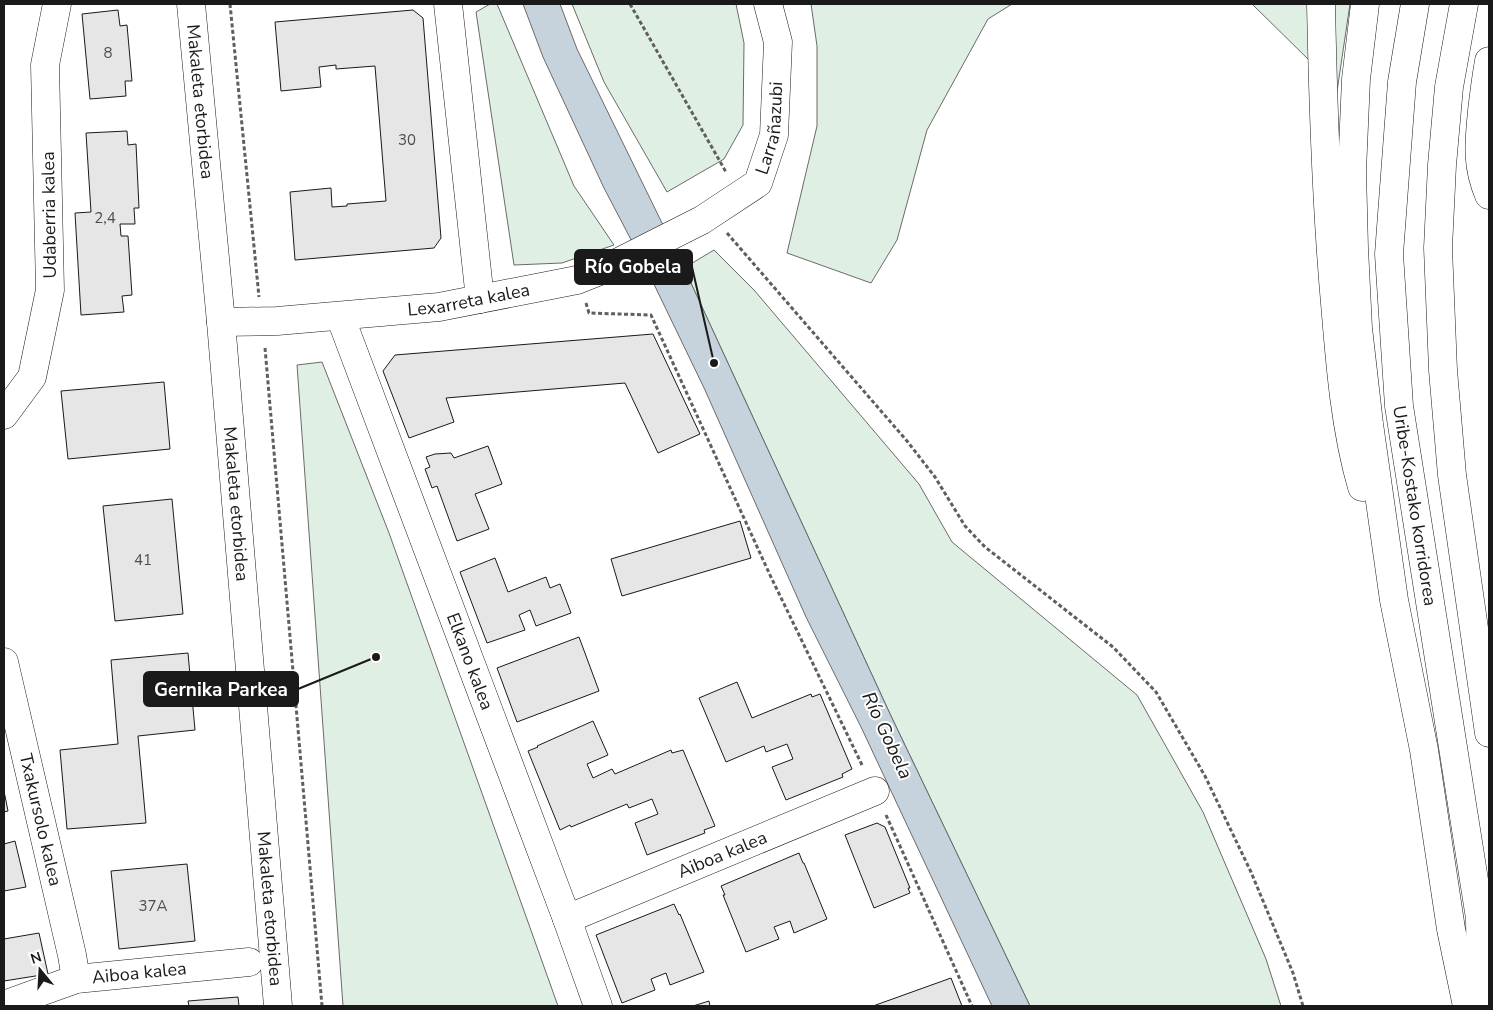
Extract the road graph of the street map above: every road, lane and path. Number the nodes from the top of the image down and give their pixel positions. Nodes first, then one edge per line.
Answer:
1 (57, 4) edge
2 (190, 4) edge
3 (230, 4) edge
4 (448, 4) edge
5 (630, 4) edge
6 (768, 4) edge
7 (1322, 4) edge
8 (1365, 4) edge
9 (1415, 4) edge
10 (1464, 4) edge
11 (1489, 61) edge
12 (728, 177) dead end
13 (1489, 196) edge
14 (712, 224) junction
15 (577, 280) junction
16 (480, 299) junction
17 (260, 303) dead end
18 (340, 316) junction
19 (221, 322) junction
20 (264, 346) dead end
21 (4, 415) edge
22 (1394, 600) junction
23 (4, 662) edge
24 (1489, 733) edge
25 (875, 791) junction
26 (567, 919) junction
27 (249, 962) dead end
28 (76, 979) junction
29 (5, 1005) edge
30 (278, 1006) edge
31 (322, 1006) edge
32 (598, 1006) edge
33 (972, 1006) edge
34 (1303, 1006) edge
35 (1467, 1006) edge
36 (1482, 1006) edge

1 - 21 main road, Udaberria kalea
2 - 19 main road, Makaleta etorbidea
3 - 17 path
4 - 16 main road
5 - 12 path
6 - 14 main road, Larrañazubi
7 - 22 main road
8 - 22 main road
9 - 36 main road, Uribe-Kostako korridorea
10 - 24 main road
11 - 13 main road
14 - 15 main road, Lexarreta kalea
14 - 34 path
15 - 16 main road, Lexarreta kalea
15 - 25 path
16 - 18 main road, Lexarreta kalea
18 - 19 main road, Lexarreta kalea
18 - 26 main road, Elkano kalea
19 - 30 main road, Makaleta etorbidea
20 - 31 path
22 - 35 main road
23 - 28 main road, Txakursolo kalea
25 - 26 main road, Aiboa kalea
25 - 33 path
26 - 32 main road, Elkano kalea
27 - 28 main road, Aiboa kalea
28 - 29 main road, Aiboa kalea

